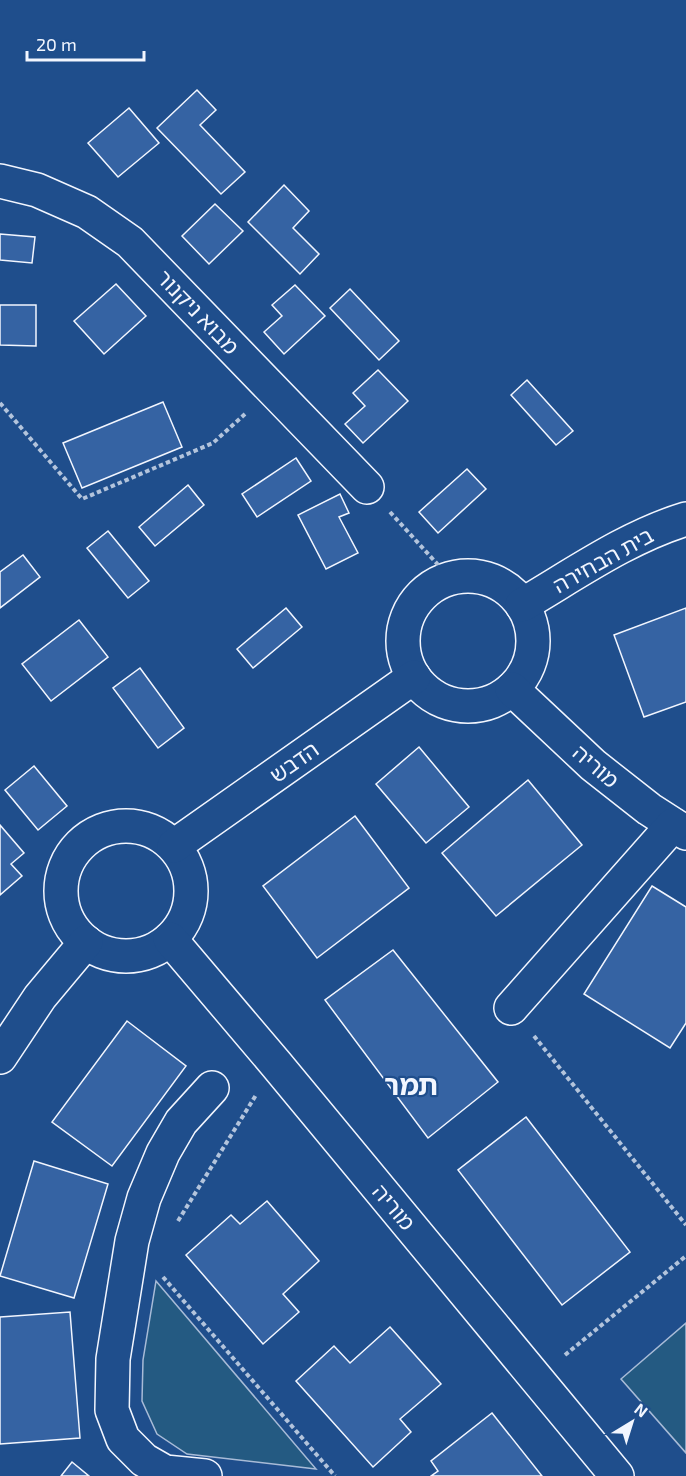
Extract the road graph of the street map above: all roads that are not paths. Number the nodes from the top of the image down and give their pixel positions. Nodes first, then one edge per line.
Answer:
1 (0, 181) edge
2 (368, 487) road end
3 (686, 519) edge
4 (522, 605) junction
5 (414, 677) junction
6 (512, 689) junction
7 (680, 829) edge
8 (174, 846) junction
9 (170, 939) junction
10 (86, 942) junction
11 (511, 1008) road end
12 (9, 1027) edge
13 (0, 1058) edge
14 (212, 1088) dead end
15 (205, 1476) edge
16 (617, 1476) edge

1 - 2 street, מבוא ניקנור
3 - 4 street, בית הבחירה
4 - 5 street
4 - 6 street
5 - 6 street
5 - 8 street, הדבש
6 - 7 street, מוריה
7 - 11 street
8 - 9 street
8 - 10 street
9 - 10 street
9 - 16 street, מוריה
10 - 12 street
12 - 13 street
14 - 15 street

